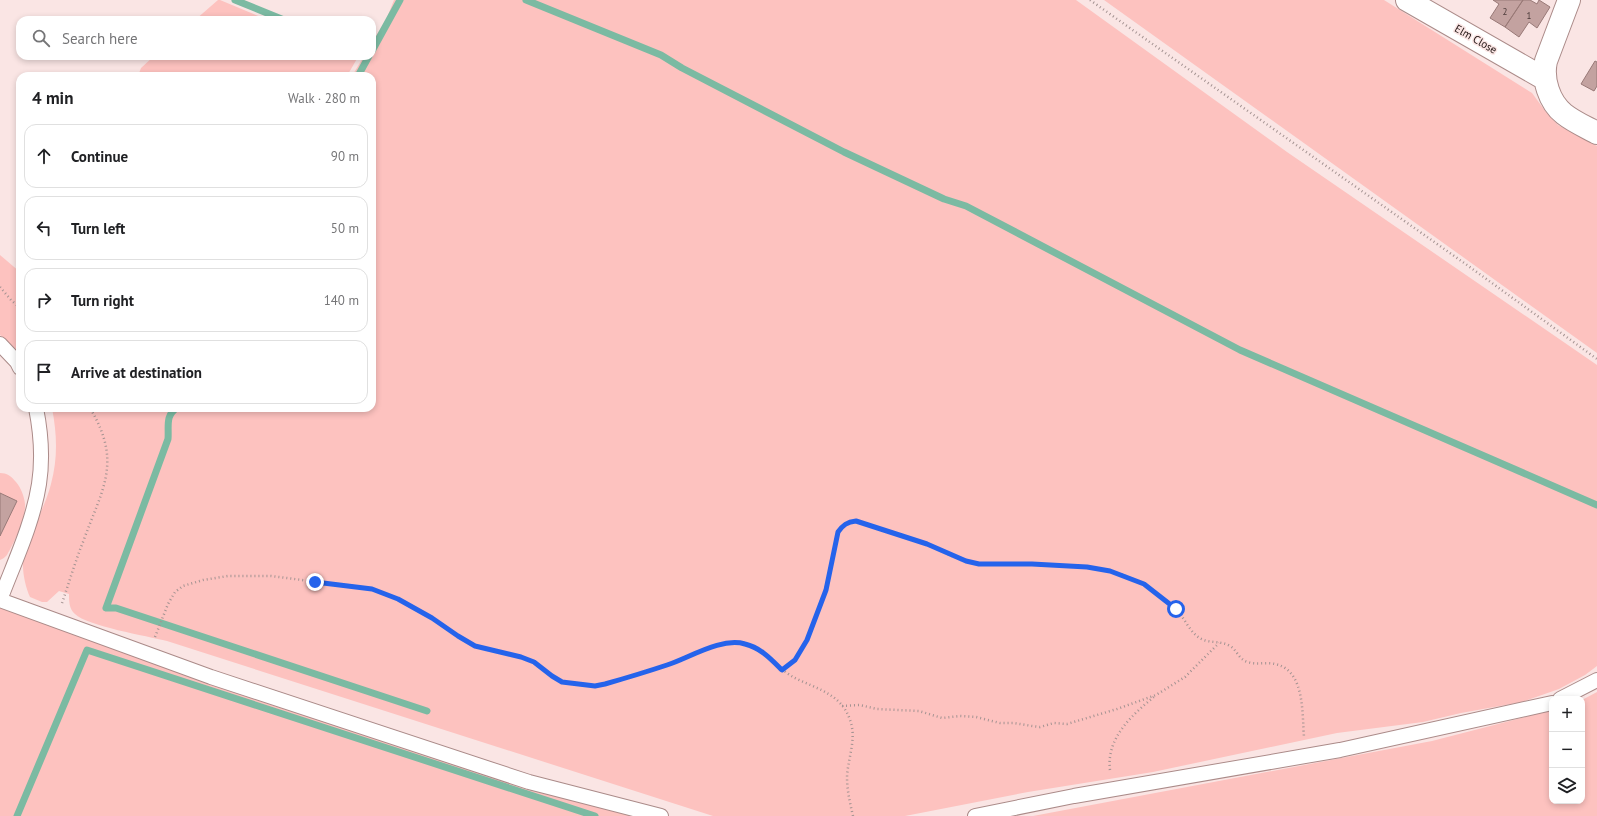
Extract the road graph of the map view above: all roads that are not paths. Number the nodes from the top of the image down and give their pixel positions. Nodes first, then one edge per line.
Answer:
1 (1407, 0) edge
2 (1569, 0) edge
3 (1545, 79) junction
4 (1597, 133) edge
5 (0, 344) edge
6 (16, 361) edge
7 (37, 412) edge
8 (0, 600) edge
9 (1597, 680) edge
10 (1566, 696) edge
11 (1549, 704) edge
12 (661, 816) edge
13 (975, 816) edge

1 - 3 street, Elm Close
2 - 3 street
3 - 4 street
5 - 6 lane
7 - 8 lane
8 - 12 lane
9 - 10 lane
11 - 13 lane

